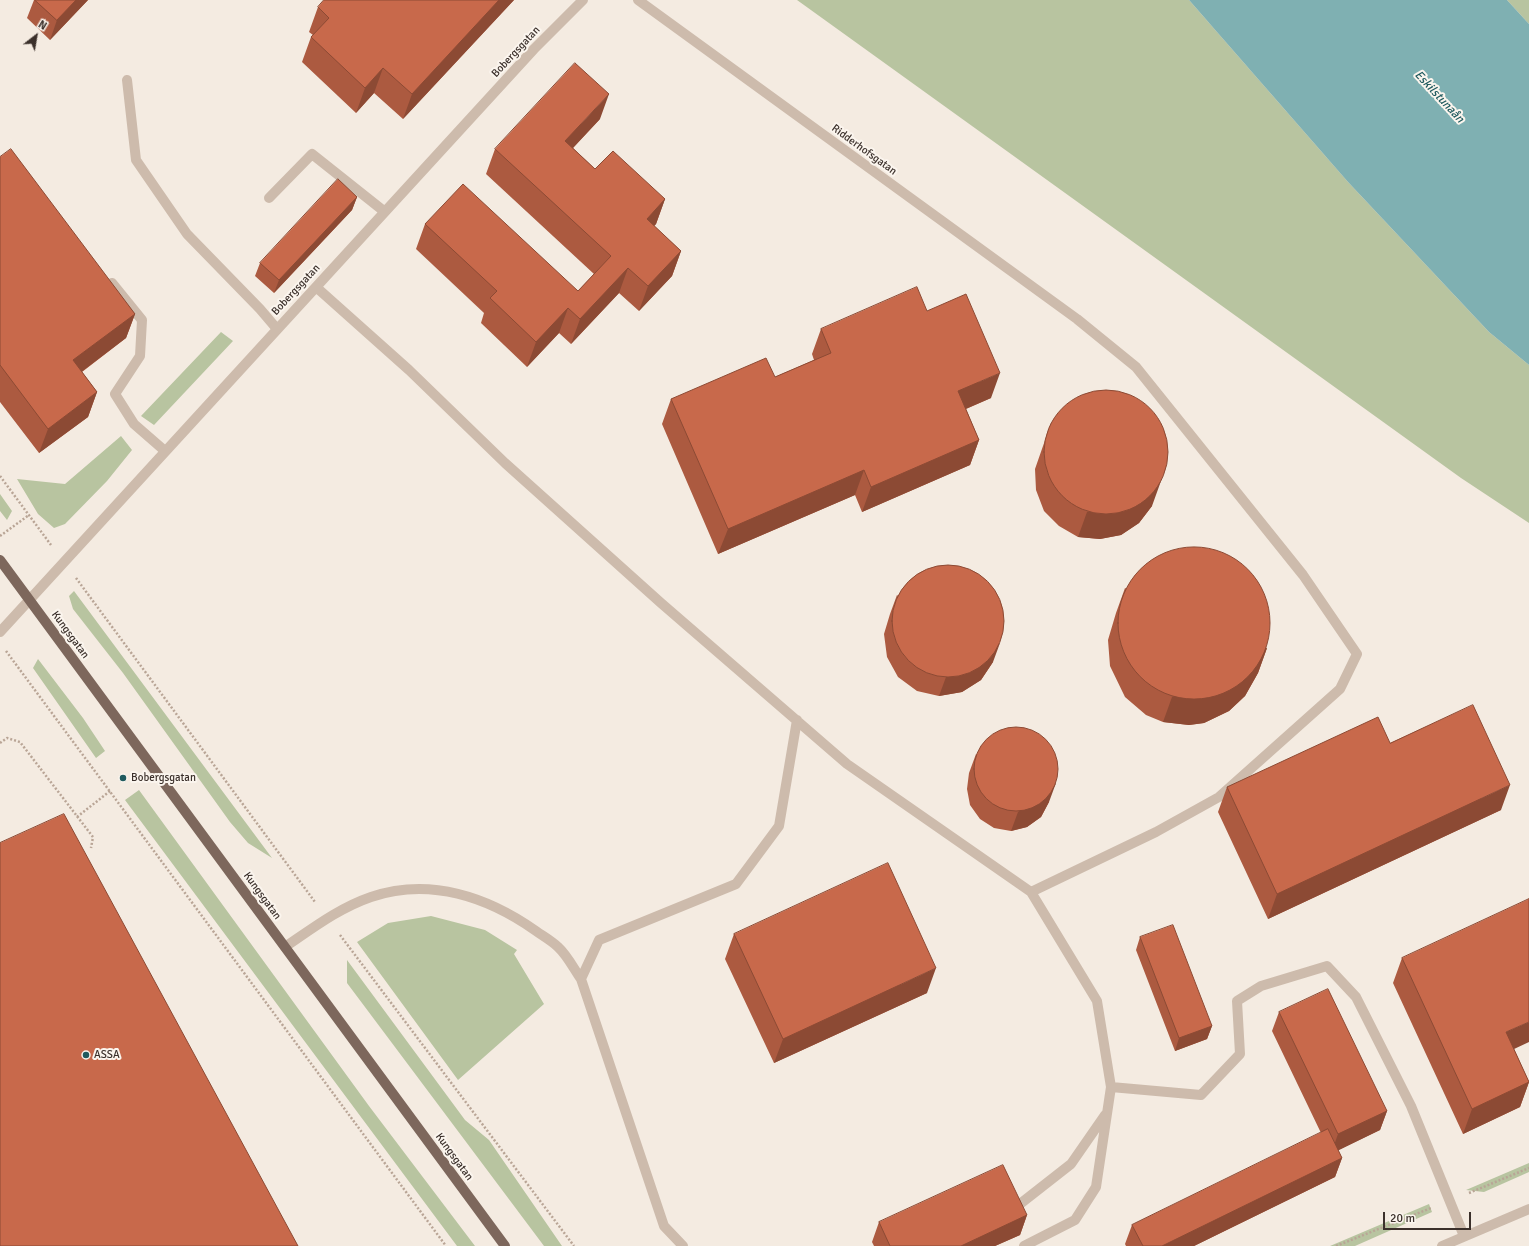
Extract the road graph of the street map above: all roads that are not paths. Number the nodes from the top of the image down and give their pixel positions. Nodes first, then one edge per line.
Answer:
1 (583, 0) edge
2 (638, 0) edge
3 (127, 80) dead end
4 (269, 198) dead end
5 (385, 212) junction
6 (106, 277) edge
7 (316, 286) junction
8 (277, 329) junction
9 (165, 451) junction
10 (0, 560) edge
11 (29, 599) junction
12 (0, 632) edge
13 (797, 720) junction
14 (1031, 892) junction
15 (285, 947) junction
16 (581, 979) junction
17 (1111, 1087) junction
18 (1107, 1112) junction
19 (1529, 1209) edge
20 (1009, 1212) edge
21 (1464, 1236) junction
22 (505, 1246) edge
23 (683, 1246) edge
24 (1024, 1246) edge
25 (1442, 1246) edge

1 - 5 street, Bobergsgatan
2 - 14 street, Ridderhofsgatan
3 - 8 street
4 - 5 street
5 - 7 street, Bobergsgatan
6 - 9 street
7 - 8 street, Bobergsgatan
7 - 13 street
8 - 9 street, Bobergsgatan
9 - 11 street, Bobergsgatan
10 - 11 main road, Kungsgatan
11 - 12 street, Bobergsgatan
11 - 15 main road, Kungsgatan
13 - 14 street
13 - 16 street
14 - 17 street
15 - 16 street
15 - 22 main road, Kungsgatan
16 - 23 street
17 - 18 street
17 - 21 street
18 - 20 street
18 - 24 street
19 - 21 street
21 - 25 street

